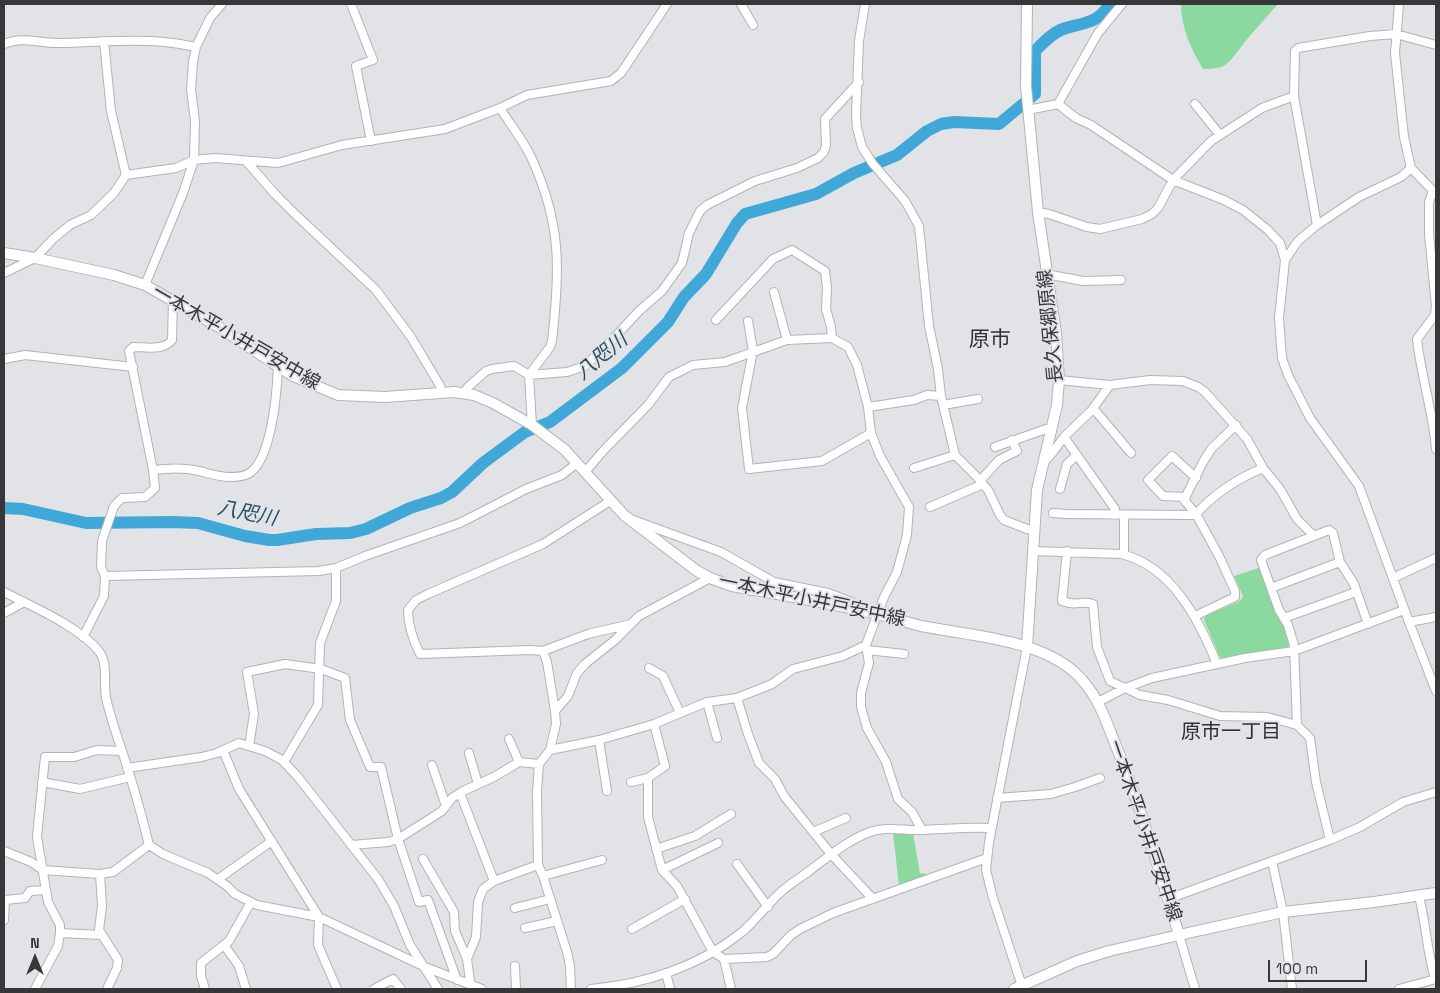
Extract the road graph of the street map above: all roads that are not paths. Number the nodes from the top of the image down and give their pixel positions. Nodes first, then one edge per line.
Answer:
1 (222, 4) edge
2 (351, 4) edge
3 (667, 4) edge
4 (742, 4) edge
5 (865, 4) edge
6 (1027, 4) edge
7 (1122, 4) edge
8 (1399, 4) edge
9 (753, 25) dead end
10 (1396, 34) junction
11 (104, 41) junction
12 (4, 44) edge
13 (1436, 45) edge
14 (196, 47) junction
15 (859, 82) junction
16 (1294, 96) junction
17 (1058, 104) junction
18 (1195, 104) dead end
19 (500, 108) junction
20 (1028, 110) junction
21 (1220, 135) junction
22 (371, 141) junction
23 (194, 160) junction
24 (246, 161) junction
25 (1410, 168) junction
26 (126, 175) junction
27 (1173, 180) junction
28 (1435, 192) edge
29 (1038, 212) junction
30 (1317, 225) junction
31 (4, 253) edge
32 (35, 258) junction
33 (1284, 260) junction
34 (4, 273) edge
35 (1046, 274) junction
36 (1121, 280) dead end
37 (145, 285) junction
38 (774, 292) dead end
39 (173, 300) junction
40 (716, 320) dead end
41 (748, 321) dead end
42 (832, 338) junction
43 (787, 340) junction
44 (753, 351) junction
45 (4, 359) edge
46 (278, 366) junction
47 (132, 367) junction
48 (529, 375) junction
49 (1059, 380) junction
50 (1110, 385) junction
51 (443, 393) junction
52 (464, 394) junction
53 (941, 396) junction
54 (978, 399) dead end
55 (943, 405) junction
56 (868, 407) junction
57 (1093, 408) junction
58 (532, 425) junction
59 (1236, 425) junction
60 (1052, 431) junction
61 (871, 433) junction
62 (1064, 437) junction
63 (1012, 440) junction
64 (995, 447) dead end
65 (1436, 449) edge
66 (1131, 453) dead end
67 (955, 455) junction
68 (1077, 455) junction
69 (1045, 461) junction
70 (577, 463) junction
71 (914, 468) dead end
72 (1263, 468) junction
73 (153, 470) junction
74 (585, 472) junction
75 (1196, 478) junction
76 (981, 483) junction
77 (1060, 488) dead end
78 (1186, 497) junction
79 (610, 501) junction
80 (930, 508) dead end
81 (1053, 513) dead end
82 (1196, 514) junction
83 (1114, 515) junction
84 (1124, 515) junction
85 (627, 518) junction
86 (1034, 530) junction
87 (1314, 536) junction
88 (1067, 551) junction
89 (1033, 552) junction
90 (1124, 554) junction
91 (1436, 558) edge
92 (1340, 562) junction
93 (336, 568) junction
94 (105, 576) junction
95 (710, 578) junction
96 (1393, 578) junction
97 (1271, 588) junction
98 (4, 592) edge
99 (1356, 592) junction
100 (24, 602) junction
101 (860, 610) junction
102 (1404, 610) junction
103 (4, 613) edge
104 (878, 614) junction
105 (1195, 616) junction
106 (1436, 616) edge
107 (1284, 618) junction
108 (1409, 622) junction
109 (631, 624) junction
110 (1368, 624) junction
111 (83, 637) junction
112 (867, 648) junction
113 (1027, 648) junction
114 (1294, 650) junction
115 (543, 651) junction
116 (904, 654) dead end
117 (1217, 664) junction
118 (318, 668) junction
119 (649, 668) dead end
120 (1123, 688) junction
121 (1436, 691) edge
122 (738, 698) junction
123 (707, 702) junction
124 (1098, 702) junction
125 (555, 711) junction
126 (680, 713) junction
127 (654, 724) junction
128 (1297, 725) junction
129 (717, 738) dead end
130 (509, 739) dead end
131 (598, 740) junction
132 (249, 746) junction
133 (223, 750) junction
134 (550, 750) junction
135 (122, 751) junction
136 (470, 753) dead end
137 (284, 762) junction
138 (519, 762) junction
139 (539, 764) junction
140 (432, 765) dead end
141 (127, 768) junction
142 (130, 777) junction
143 (648, 778) junction
144 (1100, 778) dead end
145 (42, 782) junction
146 (631, 782) dead end
147 (478, 784) junction
148 (606, 791) dead end
149 (1436, 792) edge
150 (460, 793) junction
151 (997, 798) junction
152 (446, 806) junction
153 (731, 814) dead end
154 (846, 818) dead end
155 (991, 828) junction
156 (922, 830) junction
157 (813, 832) junction
158 (398, 839) junction
159 (1330, 840) junction
160 (272, 841) junction
161 (718, 843) dead end
162 (149, 845) junction
163 (351, 845) junction
164 (656, 849) junction
165 (4, 851) edge
166 (831, 854) junction
167 (987, 858) junction
168 (424, 859) dead end
169 (602, 860) dead end
170 (1272, 861) junction
171 (737, 864) dead end
172 (538, 865) junction
173 (43, 870) junction
174 (662, 870) junction
175 (100, 874) junction
176 (543, 876) junction
177 (218, 879) junction
178 (494, 881) junction
179 (46, 890) junction
180 (1436, 893) edge
181 (1419, 896) junction
182 (550, 899) junction
183 (873, 899) junction
184 (1168, 899) junction
185 (685, 900) junction
186 (251, 902) junction
187 (768, 907) junction
188 (515, 908) dead end
189 (1282, 912) junction
190 (319, 917) junction
191 (4, 920) edge
192 (557, 921) junction
193 (525, 928) dead end
194 (632, 929) dead end
195 (60, 933) junction
196 (102, 935) junction
197 (1179, 935) junction
198 (224, 945) junction
199 (713, 952) junction
200 (724, 958) junction
201 (467, 959) junction
202 (515, 966) dead end
203 (425, 967) junction
204 (666, 973) junction
205 (1435, 979) edge
206 (458, 980) junction
207 (471, 987) edge
208 (1020, 988) edge
209 (35, 989) edge
210 (107, 989) edge
211 (205, 989) edge
212 (246, 989) edge
213 (338, 989) edge
214 (374, 989) edge
215 (401, 989) edge
216 (438, 989) edge
217 (482, 989) edge
218 (516, 989) edge
219 (571, 989) edge
220 (590, 989) edge
221 (670, 989) edge
222 (731, 989) edge
223 (1195, 989) edge
224 (1292, 989) edge
225 (1399, 989) edge

1 - 14 street
2 - 22 street
3 - 19 street
4 - 9 street
5 - 15 street
6 - 20 main road, 長久保郷原線
7 - 17 street
8 - 10 street
10 - 13 street
10 - 16 street
10 - 25 street
11 - 12 street
11 - 14 street
11 - 26 street
14 - 23 street
15 - 48 street
15 - 53 street
16 - 21 street
16 - 30 street
17 - 20 street
17 - 27 street
18 - 21 street
19 - 22 street
19 - 48 street
20 - 29 main road, 長久保郷原線
21 - 27 street
22 - 24 street
23 - 24 street
23 - 26 street
23 - 37 street
24 - 51 street
25 - 28 street
25 - 30 street
26 - 32 street
27 - 29 street
27 - 33 street
28 - 65 street
29 - 35 main road, 長久保郷原線
30 - 33 street
31 - 32 main road, 一本木平小井戸安中線
32 - 34 street
32 - 37 main road, 一本木平小井戸安中線
33 - 96 street
35 - 36 street
35 - 49 main road, 長久保郷原線
37 - 39 main road, 一本木平小井戸安中線
38 - 43 street
39 - 46 main road, 一本木平小井戸安中線
39 - 47 street
40 - 42 street
41 - 44 street
42 - 43 street
42 - 56 street
43 - 44 street
44 - 61 street
44 - 74 street
45 - 47 street
46 - 51 main road, 一本木平小井戸安中線
46 - 73 street
47 - 73 street
48 - 52 street
48 - 58 street
49 - 50 street
49 - 60 main road, 長久保郷原線
50 - 57 street
50 - 59 street
51 - 52 main road, 一本木平小井戸安中線
52 - 58 main road, 一本木平小井戸安中線
53 - 55 street
53 - 56 street
54 - 55 street
55 - 67 street
56 - 61 street
57 - 62 street
57 - 66 street
58 - 70 main road, 一本木平小井戸安中線
59 - 72 street
59 - 75 street
60 - 63 street
60 - 69 main road, 長久保郷原線
61 - 104 street
62 - 68 street
62 - 69 street
63 - 64 street
63 - 76 street
67 - 71 street
67 - 76 street
68 - 77 street
68 - 83 street
69 - 86 main road, 長久保郷原線
70 - 74 main road, 一本木平小井戸安中線
70 - 93 street
72 - 82 street
72 - 87 street
73 - 94 street
74 - 79 main road, 一本木平小井戸安中線
75 - 78 street
75 - 78 street
76 - 80 street
76 - 86 street
78 - 82 street
79 - 85 main road, 一本木平小井戸安中線
79 - 115 street
81 - 83 street
82 - 84 street
82 - 105 street
83 - 84 street
84 - 90 street
85 - 95 main road, 一本木平小井戸安中線
85 - 101 street
86 - 89 main road, 長久保郷原線
87 - 92 street
87 - 97 street
88 - 89 street
88 - 90 street
88 - 120 street
89 - 113 main road, 長久保郷原線
90 - 105 street
91 - 96 street
92 - 97 street
92 - 99 street
93 - 94 street
93 - 118 street
94 - 111 street
95 - 101 main road, 一本木平小井戸安中線
95 - 109 street
96 - 102 street
97 - 107 street
98 - 100 street
99 - 107 street
99 - 110 street
100 - 103 street
100 - 111 street
101 - 104 main road, 一本木平小井戸安中線
102 - 108 street
102 - 110 street
104 - 112 street
104 - 113 main road, 一本木平小井戸安中線
105 - 117 street
106 - 108 street
107 - 114 street
108 - 121 street
109 - 115 street
109 - 125 street
110 - 114 street
111 - 135 street
112 - 116 street
112 - 122 street
112 - 156 street
113 - 124 main road, 一本木平小井戸安中線
113 - 151 street
114 - 117 street
114 - 128 street
115 - 125 street
117 - 120 street
118 - 132 street
118 - 137 street
118 - 158 street
119 - 126 street
120 - 124 street
120 - 128 street
122 - 123 street
122 - 157 street
123 - 126 street
123 - 129 street
124 - 184 main road, 一本木平小井戸安中線
125 - 134 street
126 - 127 street
127 - 131 street
127 - 143 street
128 - 159 street
130 - 138 street
131 - 134 street
131 - 148 street
132 - 133 street
132 - 137 street
133 - 141 street
133 - 160 street
134 - 139 street
135 - 141 street
135 - 145 street
136 - 147 street
137 - 163 street
138 - 139 street
138 - 147 street
139 - 172 street
140 - 152 street
141 - 142 street
142 - 145 street
142 - 162 street
143 - 146 street
143 - 164 street
144 - 151 street
145 - 173 street
147 - 150 street
149 - 159 street
150 - 152 street
150 - 178 street
151 - 155 street
152 - 158 street
153 - 164 street
154 - 157 street
155 - 156 street
155 - 167 street
156 - 166 street
157 - 166 street
158 - 163 street
158 - 206 street
159 - 170 street
160 - 177 street
160 - 190 street
161 - 174 street
162 - 175 street
162 - 177 street
163 - 203 street
164 - 174 street
165 - 173 street
166 - 183 street
166 - 187 street
167 - 183 street
167 - 208 street
168 - 201 street
169 - 176 street
170 - 184 street
170 - 189 street
171 - 187 street
172 - 176 street
172 - 178 street
173 - 175 street
173 - 179 street
174 - 185 street
175 - 196 street
176 - 182 street
177 - 186 street
178 - 201 street
179 - 191 street
179 - 195 street
180 - 181 main road, 一本木平小井戸安中線
181 - 189 main road, 一本木平小井戸安中線
181 - 205 street
182 - 188 street
182 - 192 street
183 - 200 street
184 - 197 main road, 一本木平小井戸安中線
185 - 194 street
185 - 199 street
186 - 190 street
186 - 198 street
187 - 199 street
189 - 197 main road, 一本木平小井戸安中線
189 - 224 street
190 - 203 street
190 - 213 street
192 - 193 street
192 - 219 street
195 - 196 street
195 - 209 street
196 - 210 street
197 - 208 main road
197 - 223 street
198 - 211 street
198 - 212 street
199 - 200 street
199 - 204 street
200 - 222 street
201 - 207 street
202 - 218 street
203 - 206 street
203 - 216 street
204 - 220 street
204 - 221 street
205 - 225 street
206 - 207 street
207 - 217 street
214 - 215 street

